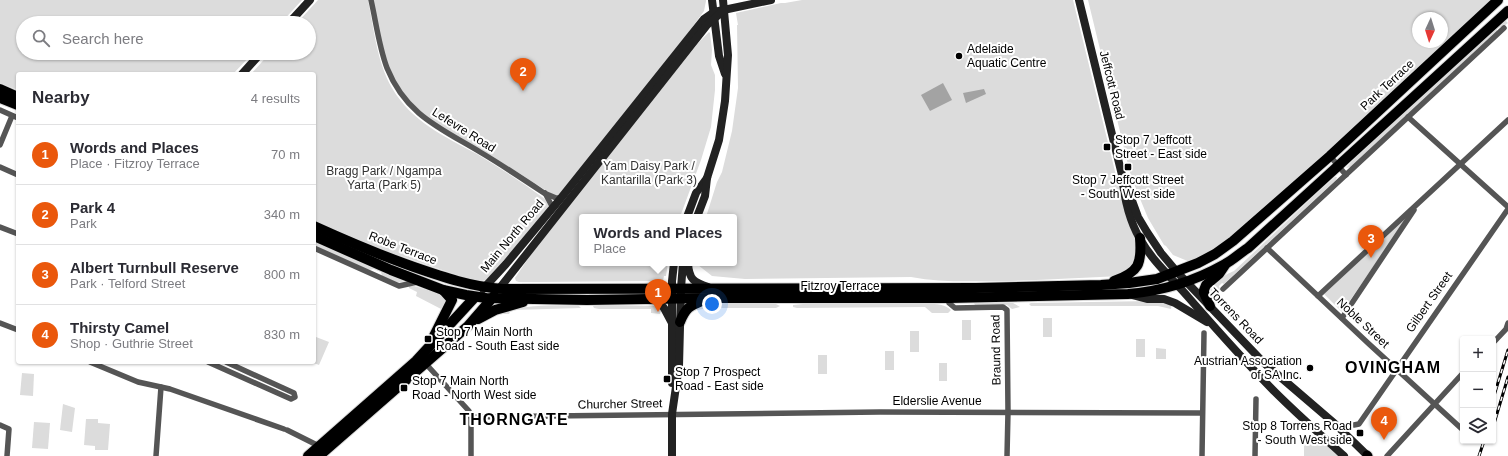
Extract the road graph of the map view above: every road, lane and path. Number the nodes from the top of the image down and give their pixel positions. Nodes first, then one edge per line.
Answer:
1 (310, 0) edge
2 (371, 0) edge
3 (712, 0) edge
4 (723, 0) edge
5 (771, 0) edge
6 (1079, 0) edge
7 (1498, 0) edge
8 (1492, 3) edge
9 (725, 10) junction
10 (1507, 13) edge
11 (715, 15) junction
12 (295, 16) edge
13 (1504, 28) dead end
14 (255, 60) edge
15 (244, 72) edge
16 (726, 78) junction
17 (0, 89) edge
18 (16, 96) edge
19 (0, 98) edge
20 (16, 104) edge
21 (0, 110) edge
22 (15, 117) edge
23 (1408, 117) junction
24 (1508, 120) edge
25 (0, 145) edge
26 (1330, 156) junction
27 (1460, 164) junction
28 (1338, 166) junction
29 (0, 167) edge
30 (16, 174) edge
31 (1122, 175) junction
32 (1346, 175) junction
33 (707, 178) junction
34 (544, 193) junction
35 (561, 198) junction
36 (1417, 205) junction
37 (553, 208) junction
38 (1508, 208) edge
39 (688, 214) edge
40 (699, 214) edge
41 (0, 227) edge
42 (316, 227) edge
43 (316, 230) edge
44 (325, 231) junction
45 (16, 233) edge
46 (316, 237) edge
47 (1140, 238) junction
48 (1267, 248) junction
49 (316, 249) edge
50 (1226, 264) junction
51 (674, 266) edge
52 (683, 266) edge
53 (688, 266) edge
54 (1172, 274) junction
55 (420, 281) junction
56 (1182, 284) junction
57 (1101, 285) junction
58 (485, 287) junction
59 (676, 288) junction
60 (833, 288) junction
61 (910, 288) junction
62 (976, 288) junction
63 (499, 289) junction
64 (777, 289) junction
65 (1223, 289) dead end
66 (443, 290) junction
67 (711, 293) junction
68 (1128, 294) junction
69 (587, 295) junction
70 (1318, 296) junction
71 (475, 297) junction
72 (492, 298) junction
73 (949, 298) junction
74 (1024, 298) junction
75 (537, 299) junction
76 (676, 299) junction
77 (787, 299) junction
78 (893, 299) junction
79 (656, 300) junction
80 (1210, 306) junction
81 (1342, 318) junction
82 (0, 323) edge
83 (676, 323) junction
84 (1508, 323) edge
85 (1212, 324) junction
86 (468, 326) junction
87 (16, 329) edge
88 (1204, 333) dead end
89 (1496, 339) edge
90 (425, 359) junction
91 (95, 364) edge
92 (212, 364) edge
93 (230, 364) edge
94 (1396, 369) junction
95 (1460, 377) edge
96 (162, 388) junction
97 (1256, 399) dead end
98 (1434, 404) junction
99 (1008, 412) junction
100 (1202, 413) junction
101 (672, 414) junction
102 (471, 417) junction
103 (0, 425) edge
104 (1354, 425) dead end
105 (1460, 427) edge
106 (321, 451) edge
107 (7, 456) edge
108 (156, 456) edge
109 (308, 456) edge
110 (471, 456) edge
111 (672, 456) edge
112 (1007, 456) edge
113 (1202, 456) edge
114 (1255, 456) edge
115 (1344, 456) edge
116 (1368, 456) edge
117 (1387, 456) edge

1 - 12 main road
2 - 34 street, Lefevre Road
3 - 11 main road
4 - 9 main road
5 - 9 main road
6 - 31 main road, Jeffcott Road
7 - 8 highway, Park Terrace
8 - 26 highway, Park Terrace
9 - 11 main road
9 - 16 main road
10 - 28 highway
11 - 16 main road
11 - 35 main road, Main North Road
11 - 63 main road, Main North Road
13 - 23 street
14 - 15 main road
16 - 33 main road
17 - 18 highway
19 - 20 highway
21 - 22 street
22 - 25 street
23 - 27 street
23 - 32 street
24 - 27 street
26 - 28 street
26 - 54 highway, Park Terrace
27 - 36 street
27 - 38 street
28 - 32 street
28 - 50 highway
29 - 30 street
31 - 47 main road, Jeffcott Road
31 - 54 main road, Jeffcott Road
32 - 48 street
33 - 39 main road
33 - 40 main road
34 - 35 street, Lefevre Road
34 - 37 street, Lefevre Road
35 - 37 main road, Main North Road
36 - 70 street
36 - 81 street
37 - 58 main road, Main North Road
38 - 94 street, Gilbert Street
41 - 45 street
42 - 44 highway, Robe Terrace
43 - 44 highway
44 - 58 highway, Robe Terrace
46 - 55 highway, Robe Terrace
47 - 54 main road, Jeffcott Road
47 - 57 highway
48 - 65 street
48 - 70 street, Noble Street
49 - 55 street, Robe Terrace
50 - 56 highway
50 - 80 highway
51 - 59 main road
52 - 59 main road
53 - 67 main road
54 - 56 main road, Torrens Road
54 - 57 highway, Fitzroy Terrace
55 - 66 highway, Robe Terrace
56 - 68 highway, Fitzroy Terrace
56 - 80 main road, Torrens Road
56 - 85 main road, Torrens Road
57 - 62 highway, Fitzroy Terrace
58 - 63 highway, Fitzroy Terrace
58 - 71 main road, Main North Road
59 - 67 highway, Fitzroy Terrace
59 - 69 highway, Fitzroy Terrace
59 - 76 main road
60 - 61 highway, Fitzroy Terrace
60 - 64 highway, Fitzroy Terrace
60 - 78 highway
61 - 62 highway, Fitzroy Terrace
61 - 73 highway
62 - 74 highway
63 - 69 highway, Fitzroy Terrace
63 - 72 highway, Main North Road
64 - 67 highway, Fitzroy Terrace
64 - 77 highway
66 - 71 highway, Robe Terrace
66 - 90 highway
67 - 76 highway, Fitzroy Terrace
67 - 77 highway, Fitzroy Terrace
67 - 83 highway
68 - 74 highway, Fitzroy Terrace
68 - 85 main road
69 - 75 highway, Fitzroy Terrace
69 - 79 highway, Fitzroy Terrace
70 - 81 street, Noble Street
71 - 72 highway, Robe Terrace
71 - 90 highway, Main North Road
72 - 75 highway, Fitzroy Terrace
72 - 86 highway, Main North Road
73 - 74 highway, Fitzroy Terrace
73 - 78 highway, Fitzroy Terrace
73 - 99 street, Braund Road
75 - 86 highway
76 - 79 highway, Fitzroy Terrace
76 - 83 main road
77 - 78 highway, Fitzroy Terrace
79 - 83 main road
80 - 116 main road, Torrens Road
81 - 94 street, Noble Street
82 - 87 street
83 - 101 main road
84 - 89 street
85 - 115 main road, Torrens Road
86 - 90 highway, Main North Road
88 - 100 street
90 - 102 street
90 - 106 highway, Main North Road
91 - 96 street
92 - 93 street
94 - 98 street, Noble Street
94 - 104 street, Gilbert Street
95 - 98 street
96 - 106 street
96 - 108 street
97 - 114 street
98 - 105 street, Noble Street
98 - 117 street
99 - 100 street, Elderslie Avenue
99 - 101 street, Elderslie Avenue
99 - 112 street, Braund Road
100 - 113 street
101 - 102 street, Churcher Street
101 - 111 main road
102 - 110 street
103 - 107 street
106 - 109 highway, Main North Road

